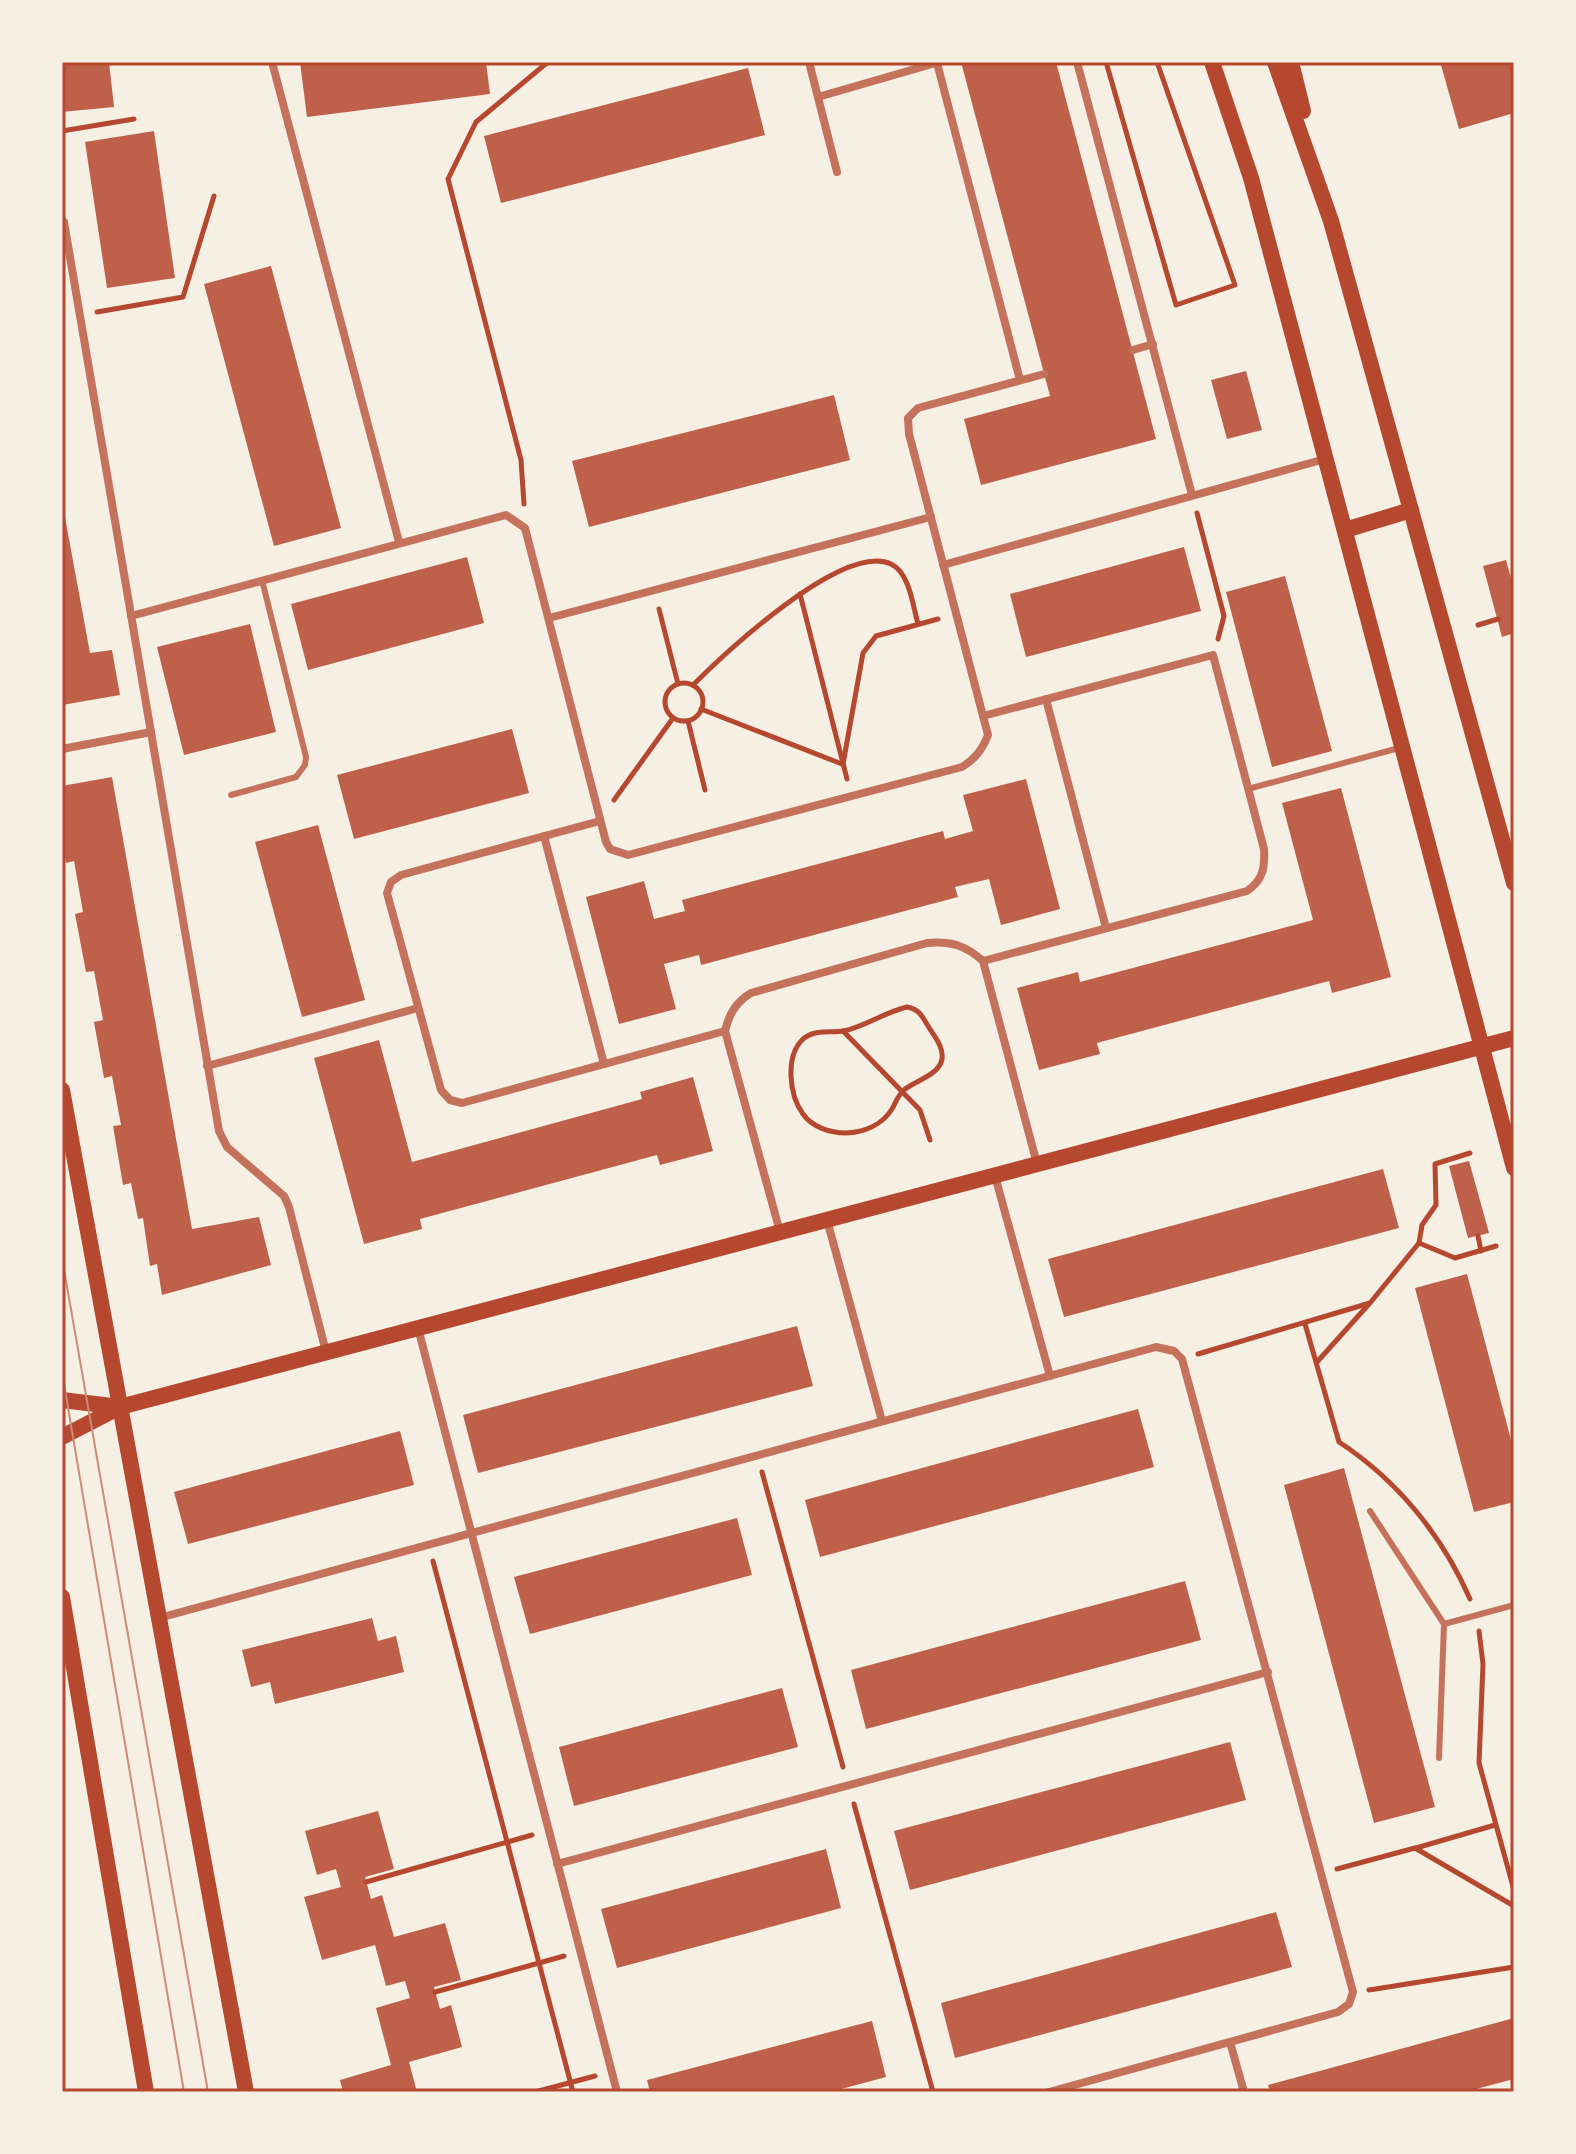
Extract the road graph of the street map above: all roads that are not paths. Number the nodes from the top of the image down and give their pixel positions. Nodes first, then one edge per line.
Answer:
1 (272, 62) edge
2 (809, 62) edge
3 (938, 62) edge
4 (1077, 62) edge
5 (1212, 62) edge
6 (1275, 62) edge
7 (1291, 62) edge
8 (818, 97) junction
9 (837, 172) dead end
10 (1331, 221) junction
11 (62, 222) edge
12 (1153, 344) junction
13 (1133, 350) dead end
14 (1044, 374) dead end
15 (1020, 380) junction
16 (1325, 458) junction
17 (1192, 495) junction
18 (1411, 510) junction
19 (931, 517) junction
20 (1345, 530) junction
21 (399, 542) junction
22 (943, 565) junction
23 (262, 580) junction
24 (131, 616) junction
25 (549, 618) junction
26 (1046, 699) junction
27 (983, 716) junction
28 (151, 732) junction
29 (1402, 747) junction
30 (62, 749) edge
31 (1248, 789) junction
32 (231, 795) dead end
33 (600, 821) junction
34 (544, 836) junction
35 (1514, 883) edge
36 (1106, 928) junction
37 (983, 961) junction
38 (418, 1008) junction
39 (725, 1031) junction
40 (1514, 1038) edge
41 (1482, 1046) junction
42 (604, 1064) junction
43 (207, 1066) junction
44 (62, 1090) edge
45 (1037, 1165) junction
46 (1514, 1168) edge
47 (995, 1176) junction
48 (827, 1220) junction
49 (780, 1232) junction
50 (418, 1328) junction
51 (326, 1352) junction
52 (1050, 1376) junction
53 (62, 1400) edge
54 (120, 1407) junction
55 (882, 1421) junction
56 (62, 1437) edge
57 (1370, 1511) dead end
58 (471, 1533) junction
59 (62, 1597) edge
60 (1514, 1605) edge
61 (159, 1618) junction
62 (1444, 1624) junction
63 (1268, 1672) junction
64 (1439, 1758) dead end
65 (557, 1864) junction
66 (1230, 2042) junction
67 (1063, 2090) edge
68 (146, 2092) edge
69 (246, 2092) edge
70 (617, 2092) edge
71 (1049, 2092) edge
72 (1244, 2092) edge

1 - 21 street
2 - 8 street
3 - 8 street
3 - 15 street
4 - 12 street
5 - 16 main road
6 - 10 main road
7 - 10 main road
8 - 9 street
10 - 18 main road
11 - 24 street
12 - 13 street
12 - 17 street
14 - 15 street
15 - 19 street
16 - 17 street
16 - 20 main road
17 - 22 street
18 - 20 main road
18 - 35 main road
19 - 22 street
19 - 25 street
20 - 29 main road
21 - 23 street
21 - 25 street
22 - 27 street
23 - 24 street
23 - 32 lane
24 - 28 street
25 - 33 street
26 - 27 street
26 - 31 street
26 - 36 street
27 - 33 street
28 - 30 street
28 - 43 street
29 - 31 lane
29 - 41 main road
31 - 36 street
33 - 34 street
34 - 38 street
34 - 42 street
36 - 37 street
37 - 39 street
37 - 45 street
38 - 42 street
38 - 43 street
39 - 42 street
39 - 49 street
40 - 41 main road
41 - 45 main road
41 - 46 main road
43 - 51 street
44 - 54 main road
45 - 47 main road
47 - 48 main road
47 - 52 street
48 - 49 main road
48 - 55 street
49 - 50 main road
50 - 51 main road
50 - 58 street
51 - 54 main road
52 - 55 street
52 - 63 street
53 - 54 main road
54 - 56 main road
54 - 61 main road
55 - 58 street
57 - 62 lane
58 - 61 street
58 - 65 street
59 - 68 main road
60 - 62 lane
61 - 69 main road
62 - 64 lane
63 - 65 street
63 - 66 street
65 - 70 street
66 - 67 street
66 - 72 street
67 - 71 street

